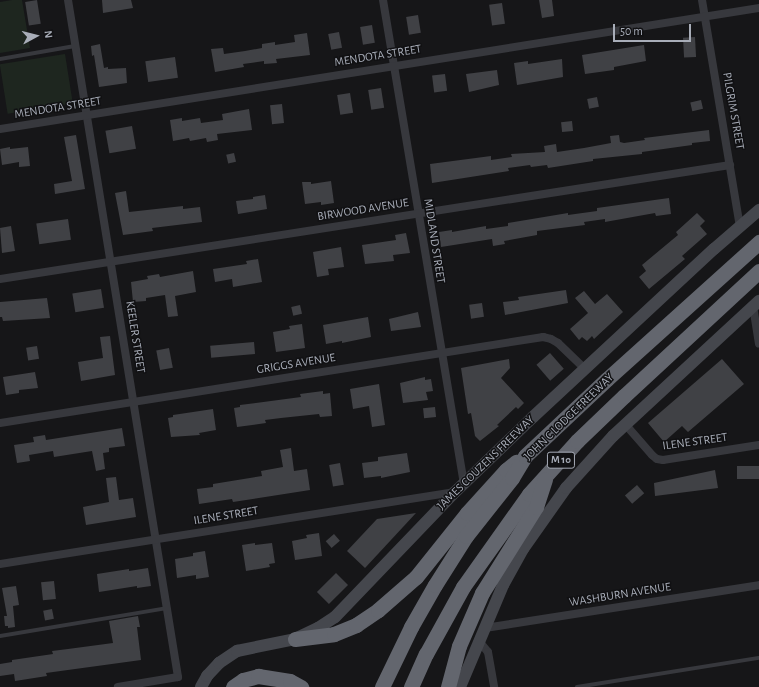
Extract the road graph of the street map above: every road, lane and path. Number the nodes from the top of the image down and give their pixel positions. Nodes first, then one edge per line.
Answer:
1 (68, 0) edge
2 (383, 0) edge
3 (702, 0) edge
4 (759, 8) edge
5 (705, 16) junction
6 (75, 46) junction
7 (0, 59) edge
8 (393, 66) junction
9 (87, 115) junction
10 (0, 129) edge
11 (730, 165) junction
12 (759, 210) edge
13 (418, 214) junction
14 (740, 226) junction
15 (759, 242) edge
16 (111, 262) junction
17 (759, 271) edge
18 (0, 279) edge
19 (756, 304) edge
20 (759, 344) edge
21 (441, 353) junction
22 (585, 369) junction
23 (134, 403) junction
24 (0, 423) edge
25 (625, 424) junction
26 (759, 445) edge
27 (525, 456) junction
28 (547, 475) junction
29 (460, 489) junction
30 (156, 539) junction
31 (0, 564) edge
32 (759, 585) edge
33 (167, 608) junction
34 (485, 628) junction
35 (0, 636) edge
36 (295, 639) junction
37 (479, 641) junction
38 (759, 658) edge
39 (118, 687) edge
40 (201, 687) edge
41 (233, 687) edge
42 (301, 687) edge
43 (382, 687) edge
44 (411, 687) edge
45 (448, 687) edge
46 (460, 687) edge
47 (494, 687) edge
48 (577, 687) edge

1 - 6 street, KEELER STREET
2 - 8 street, MIDLAND STREET
3 - 5 street, PILGRIM STREET
4 - 5 street, MENDOTA STREET
5 - 8 street, MENDOTA STREET
5 - 11 street, PILGRIM STREET
6 - 7 lane
6 - 9 street, KEELER STREET
8 - 9 street, MENDOTA STREET
8 - 13 street, MIDLAND STREET
9 - 10 street, MENDOTA STREET
9 - 16 street, KEELER STREET
11 - 13 street, BIRWOOD AVENUE
11 - 14 street, PILGRIM STREET
12 - 14 main road, JAMES COUZENS FREEWAY
13 - 16 street, BIRWOOD AVENUE
13 - 21 street, MIDLAND STREET
14 - 22 main road, JAMES COUZENS FREEWAY
15 - 27 highway, JOHN C LODGE FREEWAY / M 10
16 - 18 street, BIRWOOD AVENUE
16 - 23 street, KEELER STREET
17 - 28 highway, JOHN C LODGE FREEWAY / M 10
19 - 20 street
19 - 25 main road
21 - 22 street, GRIGGS AVENUE
21 - 23 street, GRIGGS AVENUE
21 - 29 street, MIDLAND STREET
22 - 29 main road, JAMES COUZENS FREEWAY
23 - 24 street, GRIGGS AVENUE
23 - 30 street, KEELER STREET
25 - 26 street, ILENE STREET
25 - 34 main road
27 - 36 highway
27 - 43 highway, JOHN C LODGE FREEWAY / M 10
28 - 44 highway, JOHN C LODGE FREEWAY / M 10
28 - 45 highway
29 - 30 street, ILENE STREET
29 - 36 main road, JAMES COUZENS FREEWAY
30 - 31 street, ILENE STREET
30 - 33 street, KEELER STREET
32 - 34 street, WASHBURN AVENUE
33 - 35 lane
33 - 39 street, KEELER STREET
34 - 37 main road
36 - 40 main road, JAMES COUZENS FREEWAY
37 - 46 main road
37 - 47 street
38 - 48 lane
41 - 42 highway

